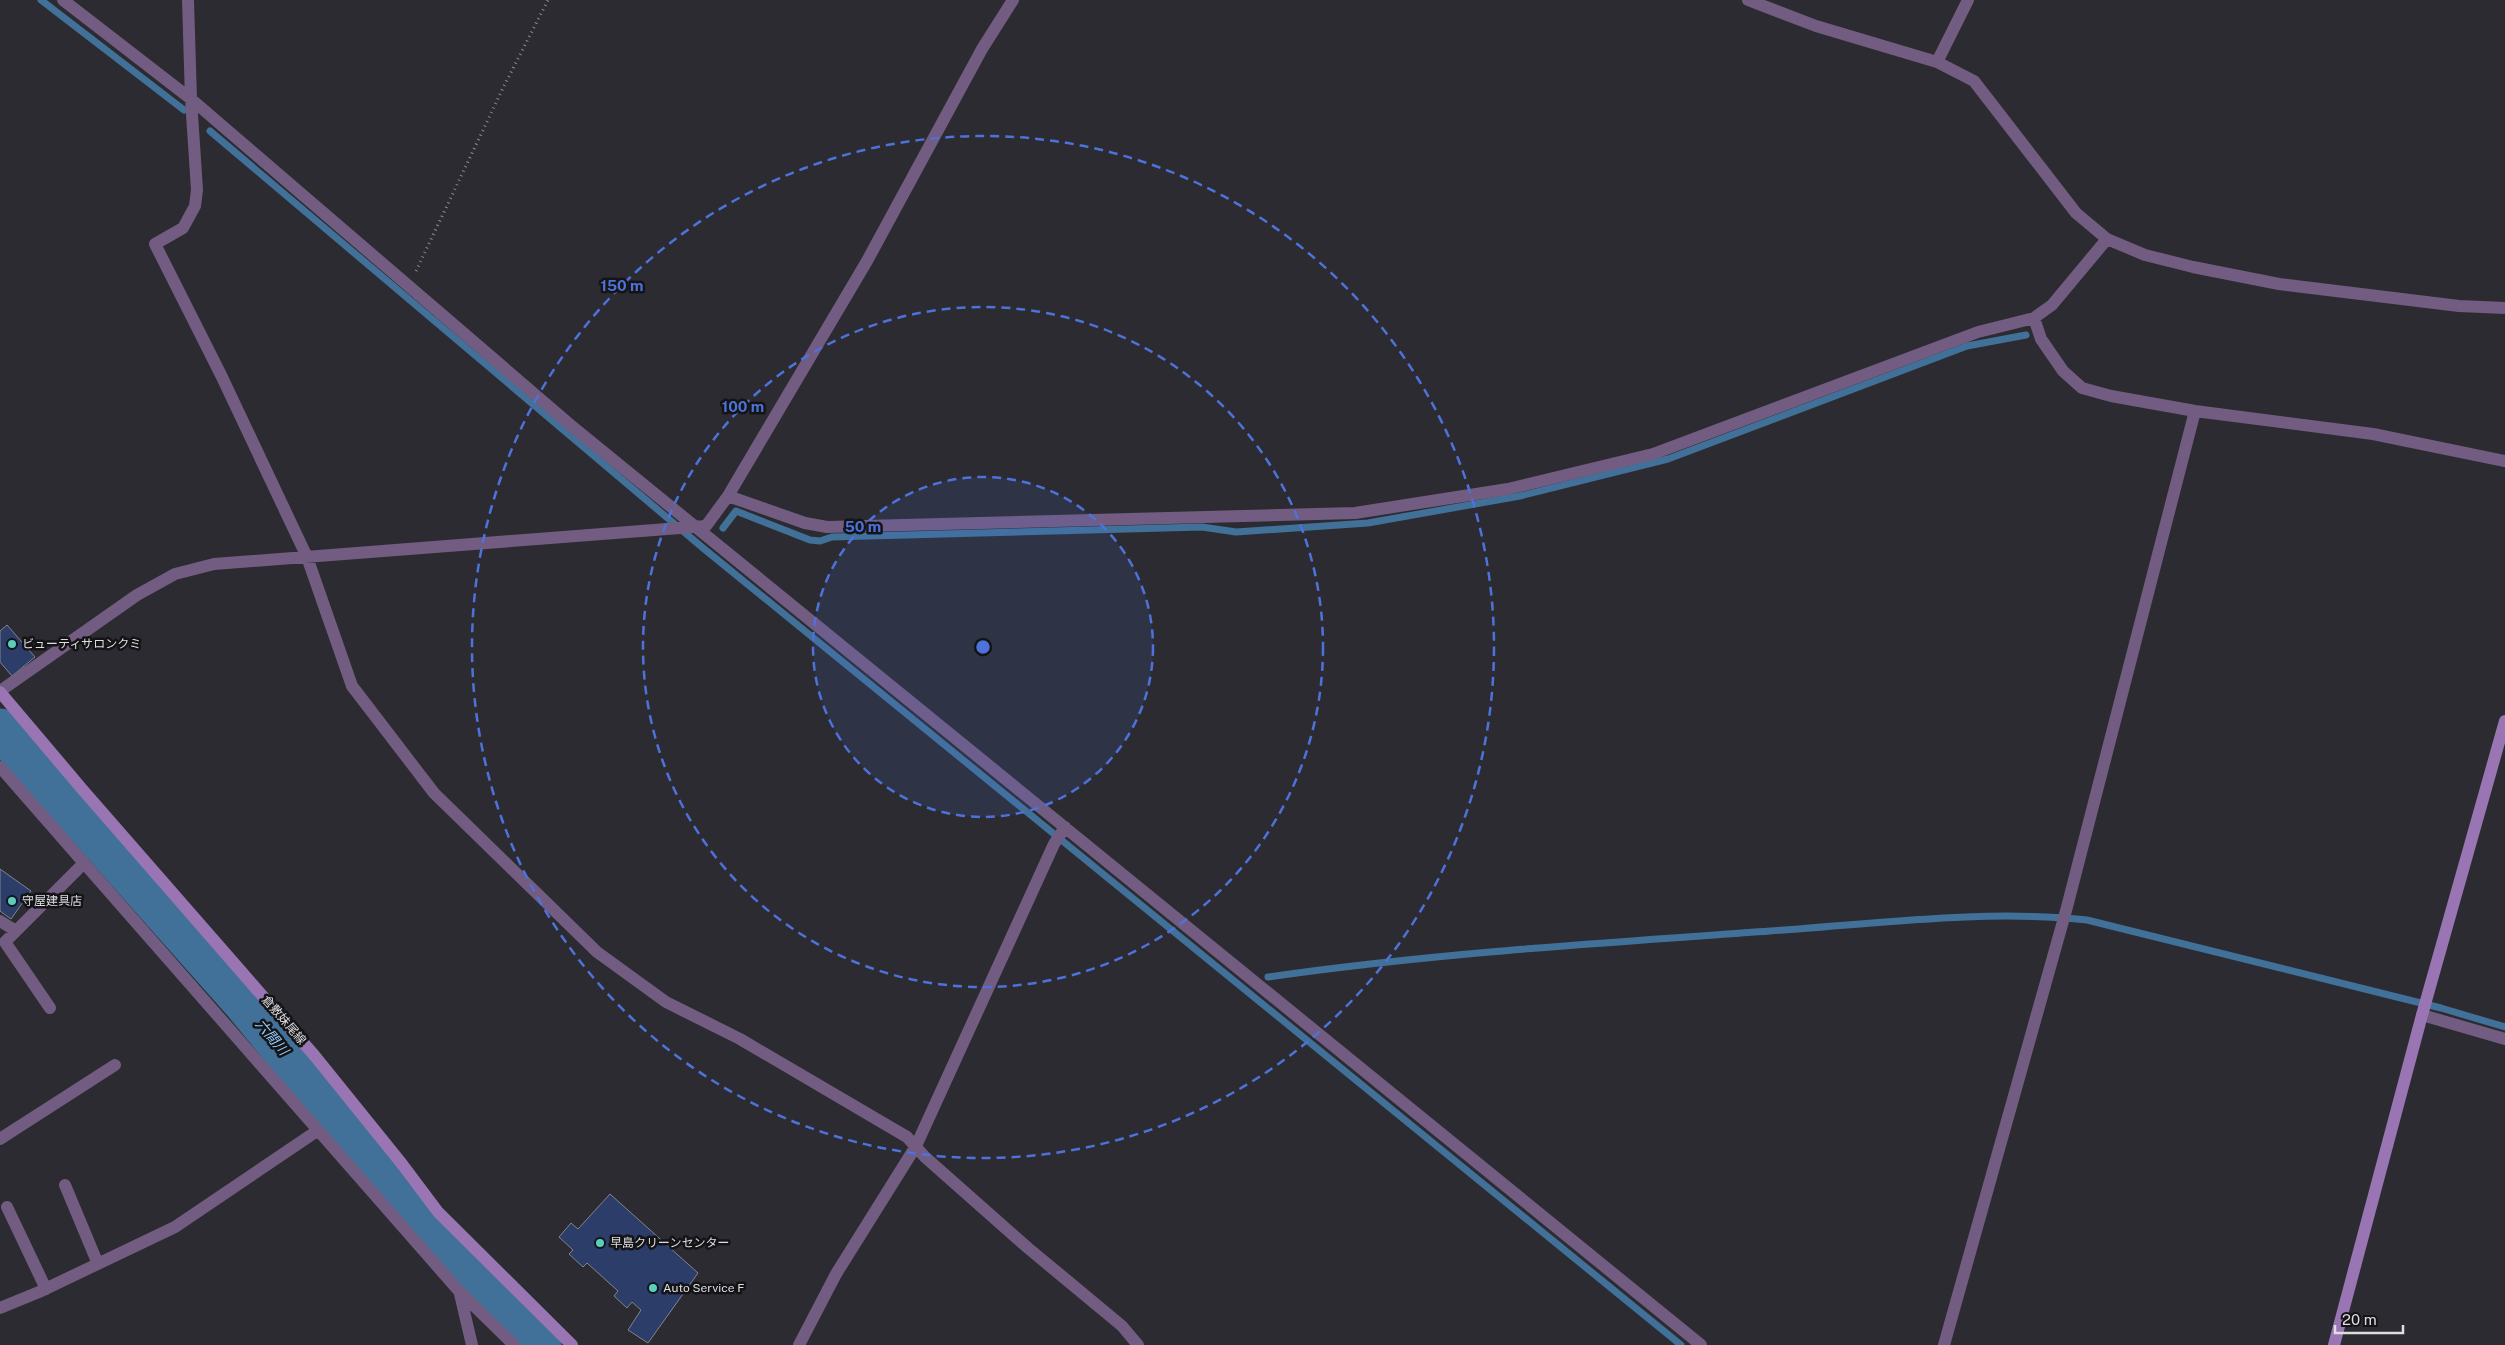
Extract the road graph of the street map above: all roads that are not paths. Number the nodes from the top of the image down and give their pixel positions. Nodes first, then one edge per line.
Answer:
1 (63, 0) edge
2 (188, 0) edge
3 (1013, 0) edge
4 (1748, 0) edge
5 (1968, 0) edge
6 (1937, 62) junction
7 (190, 100) junction
8 (2107, 239) junction
9 (2505, 308) edge
10 (2034, 318) junction
11 (2195, 411) junction
12 (2505, 461) edge
13 (728, 496) junction
14 (693, 528) junction
15 (308, 557) junction
16 (0, 692) edge
17 (2505, 721) edge
18 (0, 767) edge
19 (1063, 830) junction
20 (84, 863) junction
21 (0, 921) edge
22 (16, 930) junction
23 (50, 1008) dead end
24 (2424, 1008) junction
25 (2505, 1039) edge
26 (115, 1065) dead end
27 (317, 1131) junction
28 (0, 1139) edge
29 (916, 1146) junction
30 (65, 1185) dead end
31 (7, 1207) dead end
32 (98, 1264) junction
33 (46, 1289) junction
34 (462, 1289) junction
35 (0, 1308) edge
36 (1691, 1342) edge
37 (472, 1345) edge
38 (514, 1345) edge
39 (572, 1345) edge
40 (799, 1345) edge
41 (1138, 1345) edge
42 (1944, 1345) edge
43 (2334, 1345) edge

1 - 7 street
2 - 7 street
3 - 13 street
4 - 6 street
5 - 6 street
6 - 8 street
7 - 14 street
7 - 15 street
8 - 9 street
8 - 10 street
10 - 11 street
10 - 13 street
11 - 12 street
11 - 42 street
13 - 14 street
14 - 15 street
14 - 19 street
15 - 16 street
15 - 29 street
16 - 39 main road, 倉敷妹尾線
17 - 24 main road
18 - 20 street
19 - 29 street
19 - 36 street
20 - 22 street
20 - 27 street
21 - 22 street
22 - 23 street
24 - 25 street
24 - 43 main road
26 - 28 street
27 - 32 street
27 - 34 street
29 - 40 street
29 - 41 street
30 - 32 street
31 - 33 street
32 - 33 street
33 - 35 street
34 - 37 street
34 - 38 street

